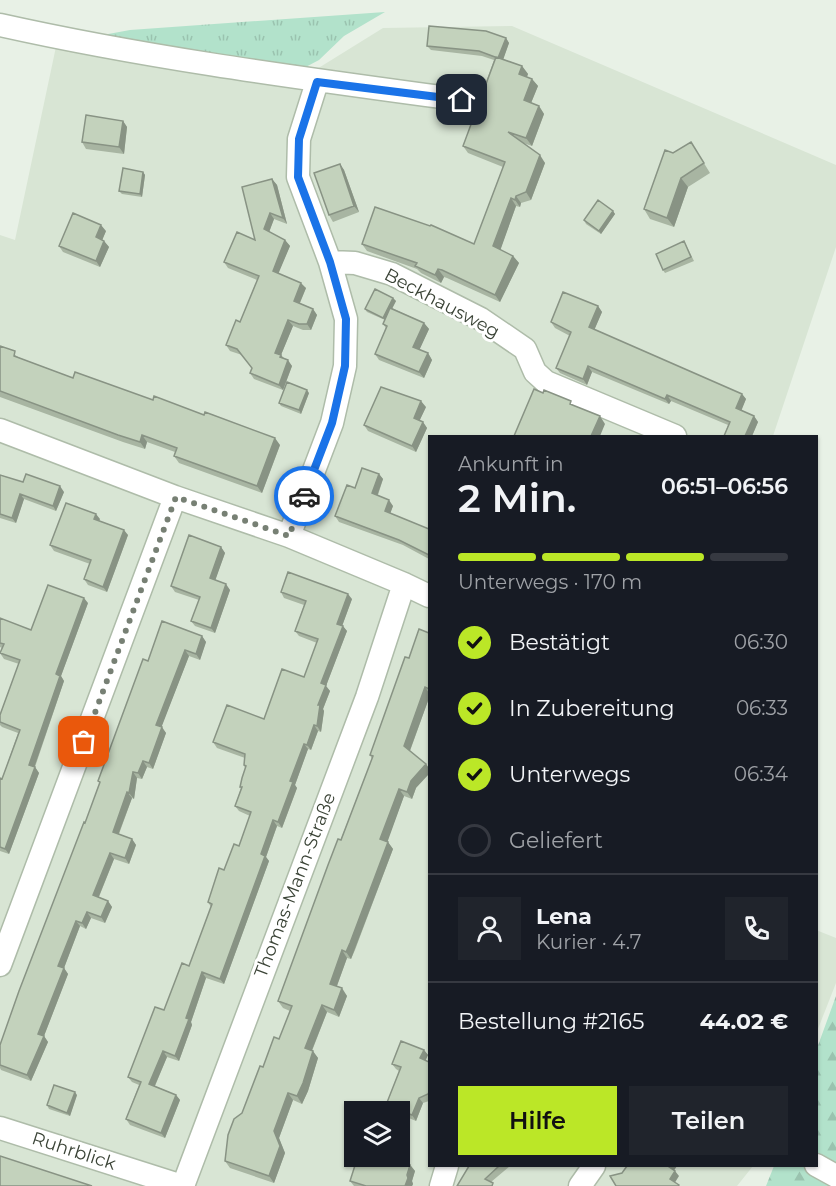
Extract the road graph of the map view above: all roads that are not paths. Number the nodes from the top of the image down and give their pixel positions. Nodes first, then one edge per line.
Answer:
1 (0, 25) edge
2 (317, 82) junction
3 (462, 100) dead end
4 (330, 262) junction
5 (0, 430) edge
6 (673, 435) edge
7 (176, 497) junction
8 (289, 536) junction
9 (404, 584) junction
10 (428, 596) edge
11 (0, 965) edge
12 (0, 1128) edge
13 (818, 1166) edge
14 (447, 1167) edge
15 (593, 1167) edge
16 (836, 1176) edge
17 (183, 1186) edge
18 (441, 1186) edge
19 (580, 1186) edge

1 - 2 street
2 - 3 street
2 - 4 street
4 - 6 street, Beckhausweg
4 - 8 street
5 - 7 street
7 - 8 street
7 - 11 street
8 - 9 street
9 - 10 street
9 - 17 street, Thomas-Mann-Straße
12 - 17 street, Ruhrblick
13 - 16 street
14 - 18 street
15 - 19 street

